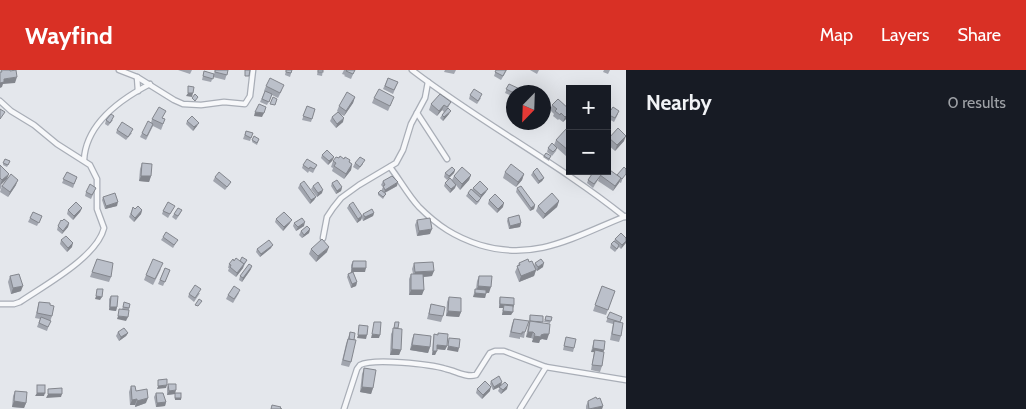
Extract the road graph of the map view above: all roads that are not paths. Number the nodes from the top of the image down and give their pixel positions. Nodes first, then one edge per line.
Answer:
1 (119, 70) edge
2 (252, 70) edge
3 (412, 70) edge
4 (137, 76) junction
5 (428, 82) junction
6 (150, 84) junction
7 (138, 91) junction
8 (0, 102) edge
9 (417, 113) junction
10 (85, 151) junction
11 (76, 156) junction
12 (448, 159) dead end
13 (84, 160) junction
14 (390, 167) junction
15 (625, 217) edge
16 (323, 238) edge
17 (0, 304) edge
18 (546, 367) junction
19 (626, 380) edge
20 (344, 409) edge
21 (520, 409) edge

1 - 4 street
2 - 6 street
3 - 5 street
4 - 6 street
4 - 7 street
5 - 9 street
5 - 15 street
6 - 7 street
7 - 10 street
8 - 11 street
9 - 12 street
9 - 14 street
10 - 11 street
10 - 13 street
11 - 13 street
13 - 17 street
14 - 15 street
14 - 16 street
18 - 19 street
18 - 20 street
18 - 21 street

